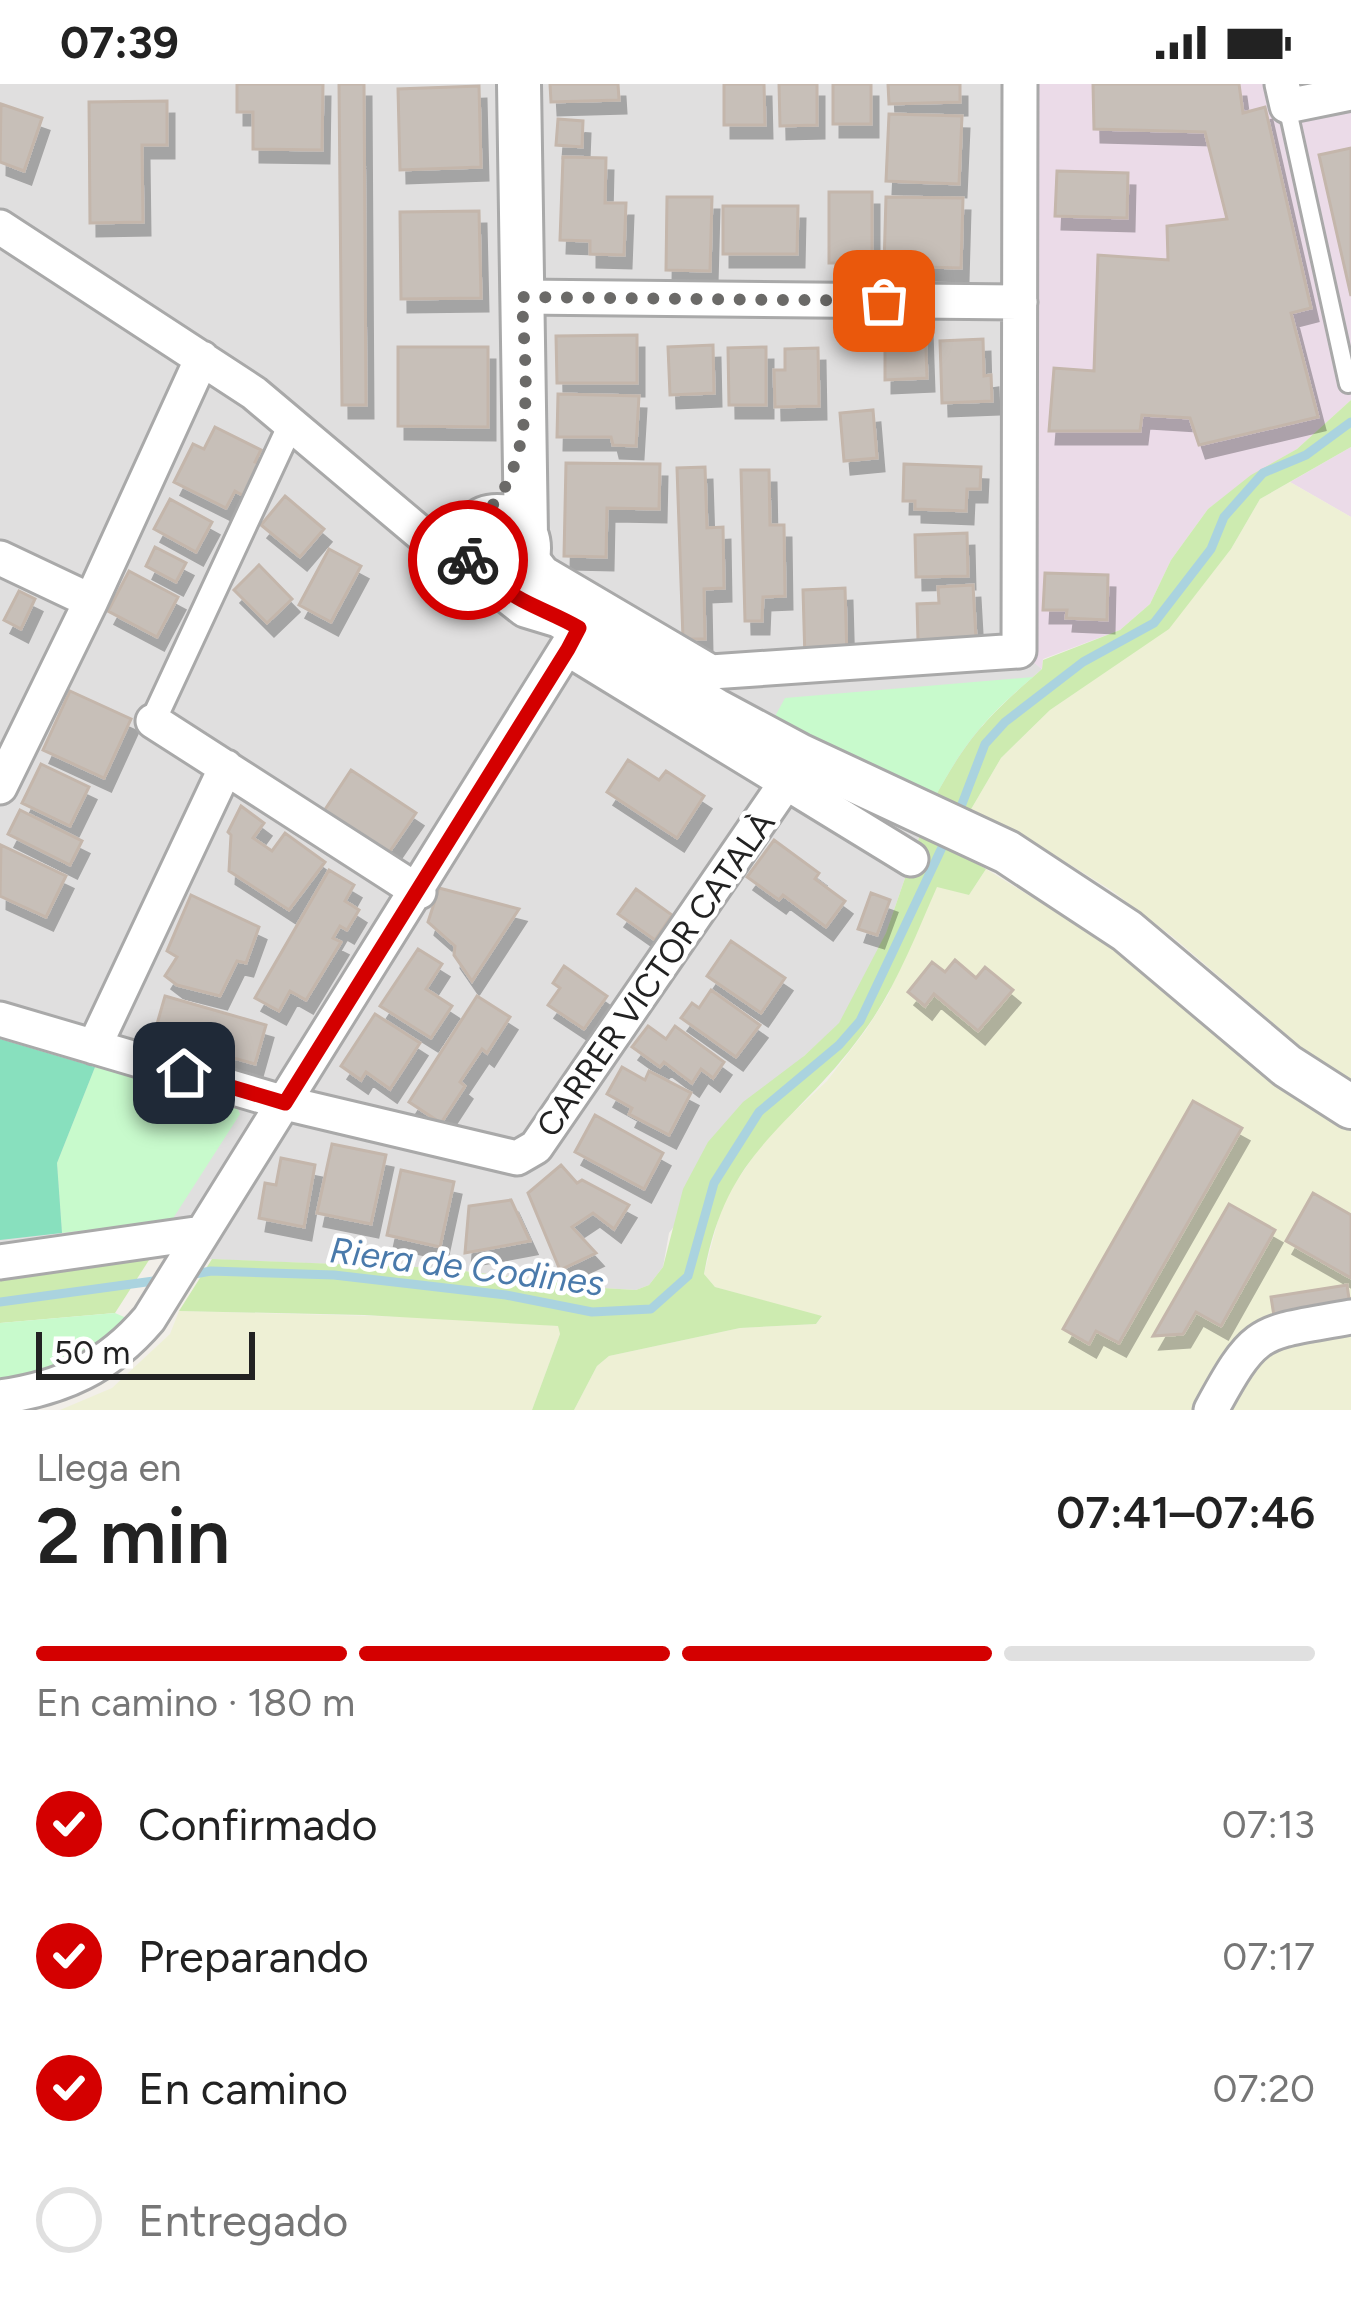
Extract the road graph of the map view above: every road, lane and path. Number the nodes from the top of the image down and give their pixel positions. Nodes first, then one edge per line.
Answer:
1 (519, 84) edge
2 (1020, 84) edge
3 (1351, 93) edge
4 (1284, 95) edge
5 (0, 227) edge
6 (522, 297) junction
7 (1020, 302) junction
8 (202, 358) junction
9 (1348, 384) dead end
10 (292, 422) junction
11 (501, 551) junction
12 (0, 558) edge
13 (92, 602) junction
14 (569, 631) junction
15 (153, 721) joint
16 (226, 766) junction
17 (792, 769) junction
18 (0, 787) edge
19 (910, 860) dead end
20 (418, 892) junction
21 (0, 1019) edge
22 (94, 1047) junction
23 (285, 1103) junction
24 (1351, 1107) edge
25 (202, 1233) junction
26 (0, 1262) edge
27 (1351, 1318) edge
28 (0, 1396) edge
29 (1211, 1410) edge

1 - 6 street
2 - 7 street
3 - 4 street
4 - 9 lane
5 - 8 street
6 - 7 street
6 - 11 street
7 - 11 street
8 - 10 street
8 - 13 street
10 - 11 street
10 - 15 street
11 - 14 street
12 - 13 street
13 - 18 street
14 - 17 street
14 - 20 street
15 - 16 street
16 - 20 street
16 - 22 street
17 - 19 street
17 - 23 street, CARRER VICTOR CATALÀ
17 - 24 street
20 - 23 street
21 - 22 street, CARRER VICTOR CATALÀ
22 - 23 street, CARRER VICTOR CATALÀ
23 - 25 street
25 - 26 street
25 - 28 street
27 - 29 street

